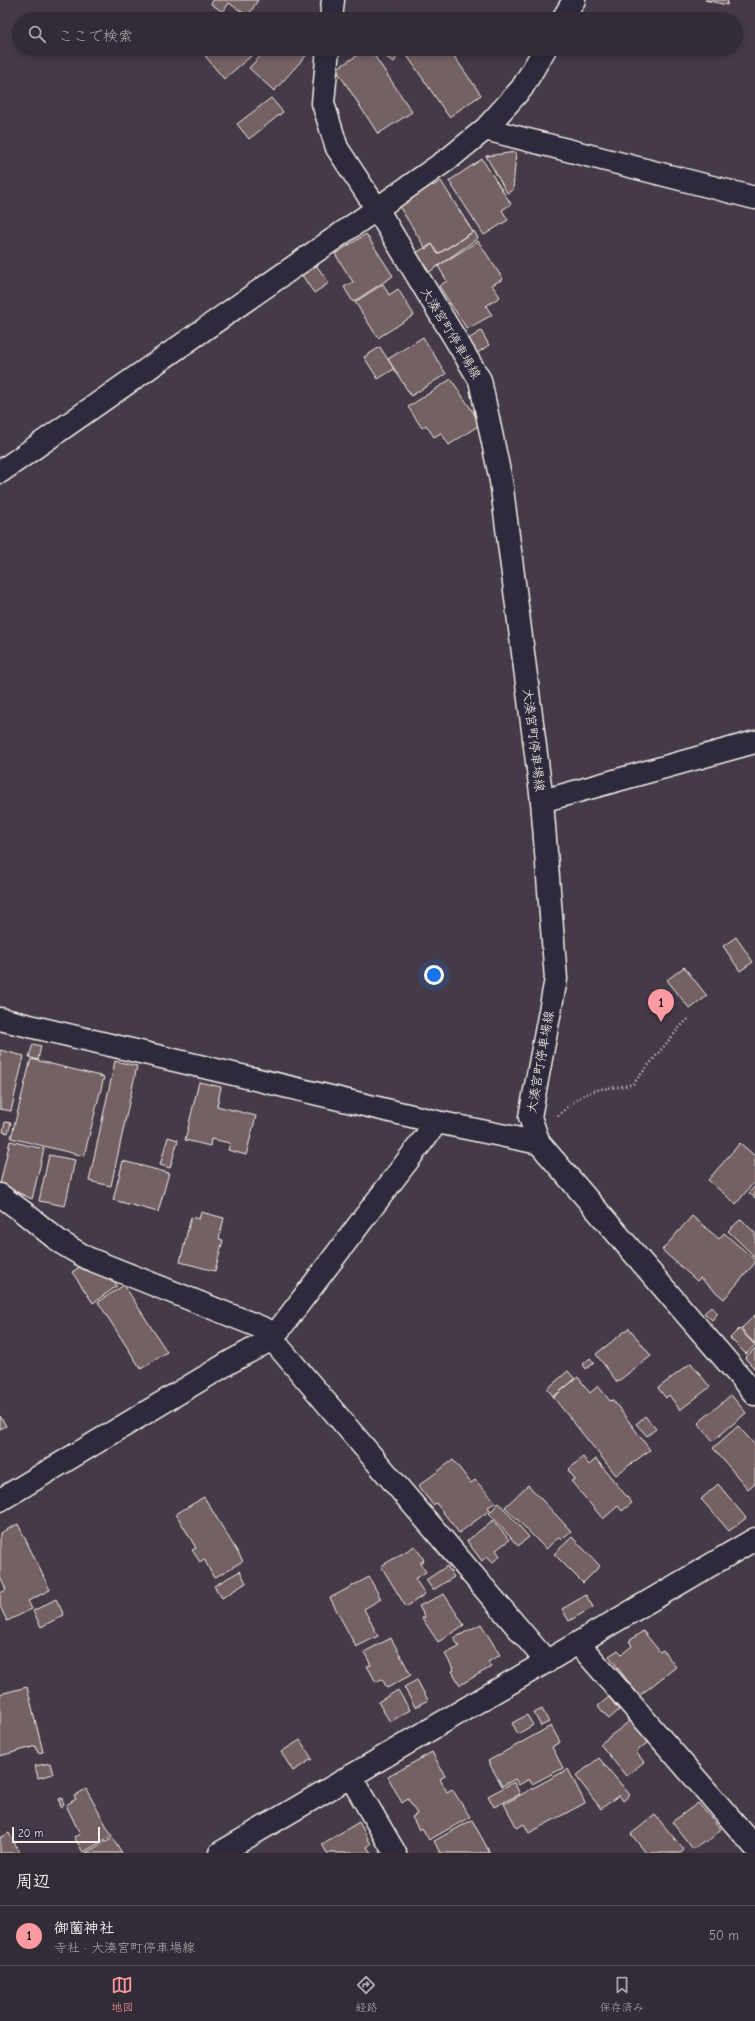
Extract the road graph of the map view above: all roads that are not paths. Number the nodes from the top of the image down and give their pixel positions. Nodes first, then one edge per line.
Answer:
1 (333, 0) edge
2 (574, 0) edge
3 (332, 12) edge
4 (567, 12) edge
5 (327, 56) edge
6 (541, 56) edge
7 (485, 129) junction
8 (755, 198) edge
9 (377, 209) junction
10 (2, 466) edge
11 (755, 742) edge
12 (542, 800) junction
13 (0, 1019) edge
14 (437, 1122) junction
15 (538, 1139) junction
16 (0, 1195) edge
17 (272, 1339) junction
18 (755, 1394) edge
19 (0, 1500) edge
20 (755, 1539) edge
21 (578, 1643) junction
22 (548, 1662) junction
23 (350, 1776) junction
24 (755, 1847) edge
25 (220, 1853) edge
26 (395, 1853) edge

1 - 3 street
2 - 4 street
5 - 9 street, 大湊宮町停車場線
6 - 7 street
7 - 8 street
7 - 9 street
9 - 10 street
9 - 12 street, 大湊宮町停車場線
11 - 12 street
12 - 15 street, 大湊宮町停車場線
13 - 14 street
14 - 15 street
14 - 17 street
15 - 18 street, 大湊宮町停車場線
16 - 17 street
17 - 19 street
17 - 22 street
20 - 21 street
21 - 22 street
21 - 24 street
22 - 23 street
23 - 25 street
23 - 26 street

